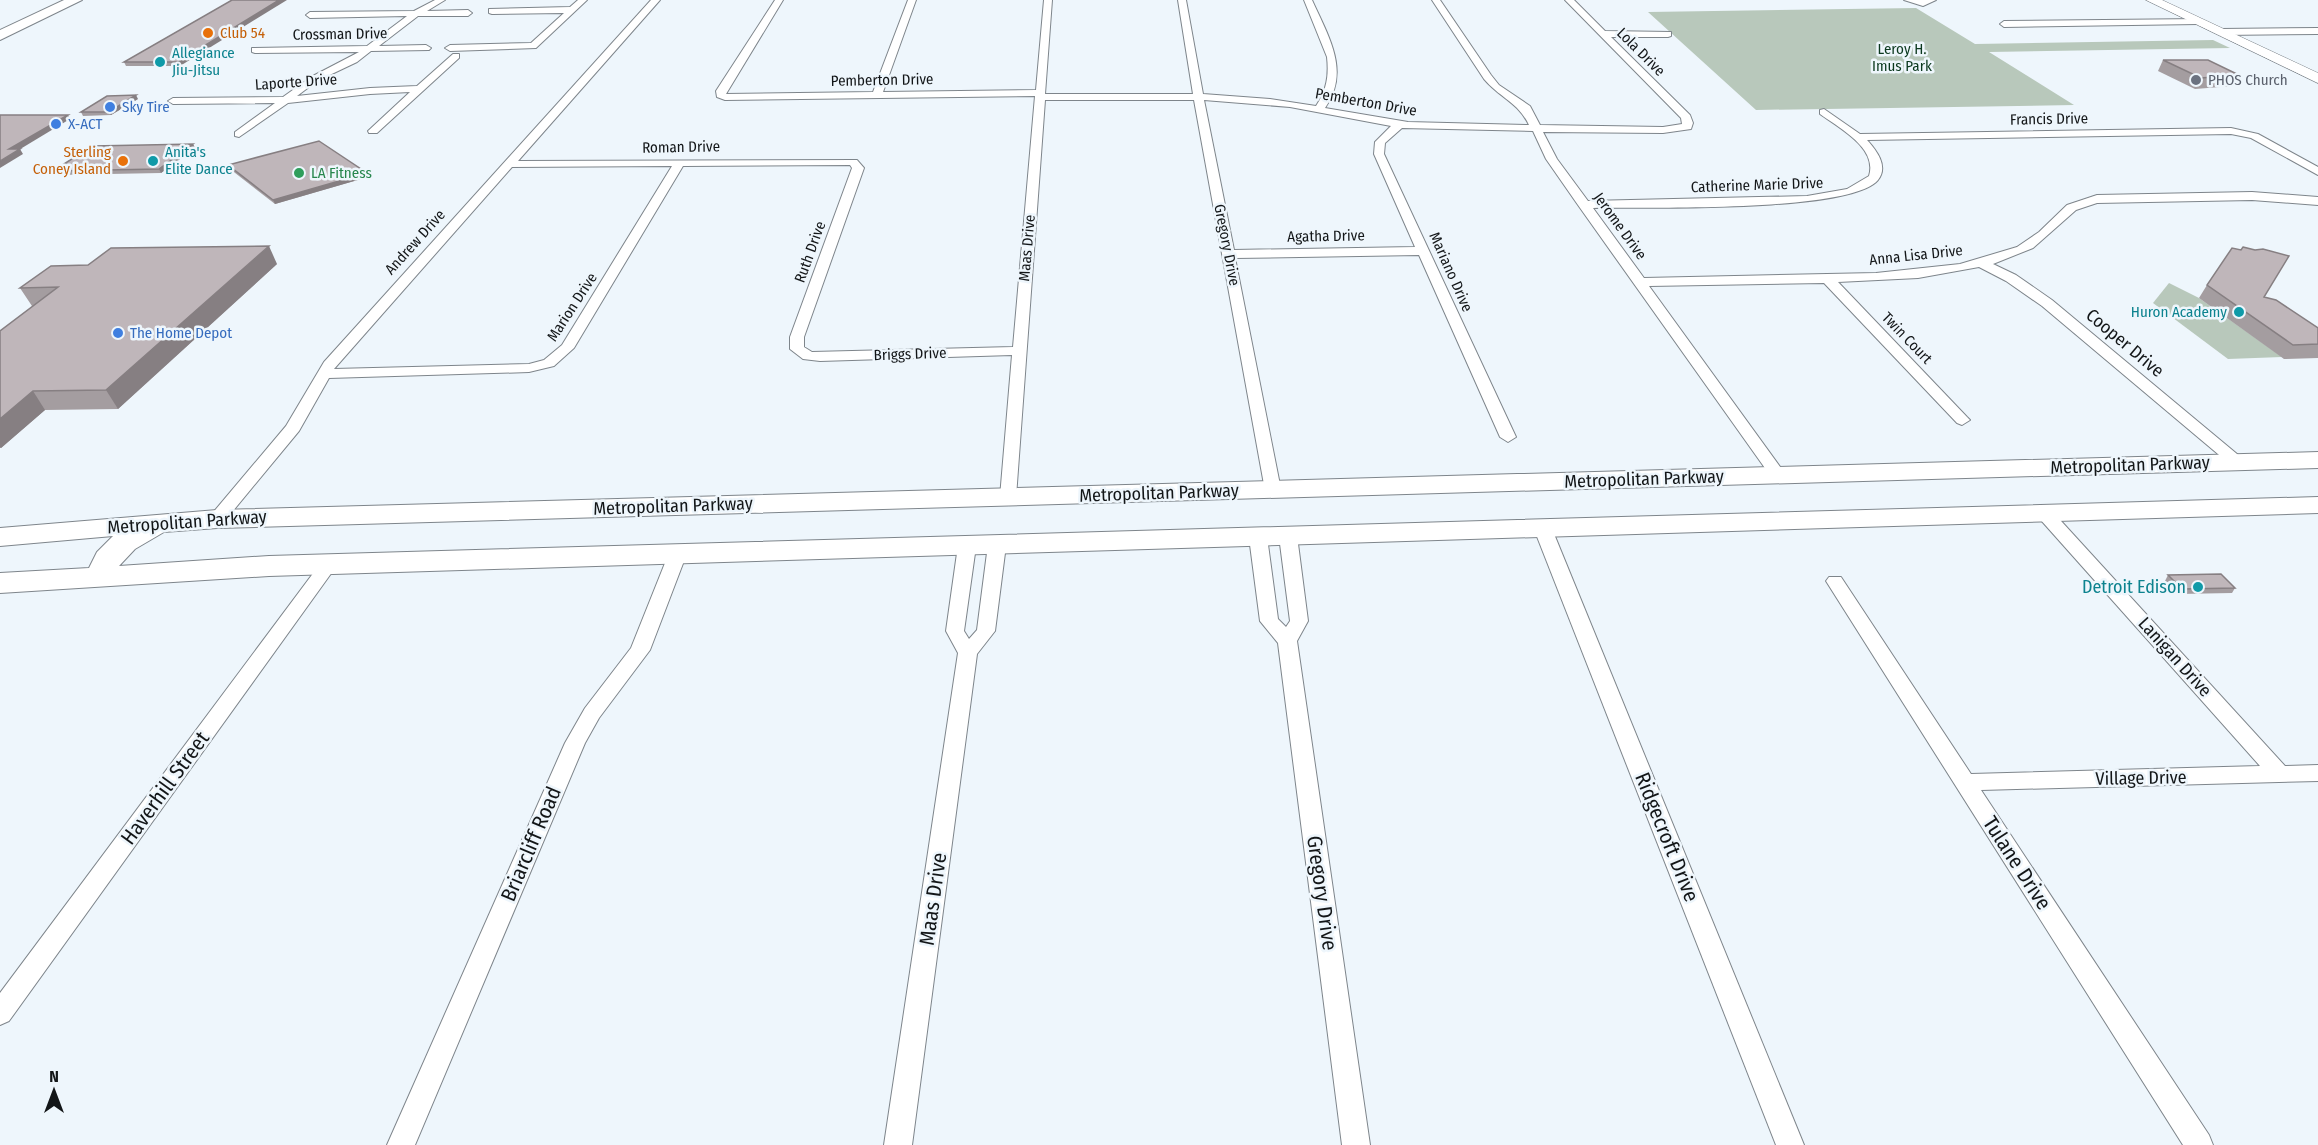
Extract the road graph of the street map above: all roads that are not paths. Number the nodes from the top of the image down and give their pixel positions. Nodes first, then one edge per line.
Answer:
1 (75, 0) edge
2 (441, 0) edge
3 (583, 0) edge
4 (656, 0) edge
5 (779, 0) edge
6 (912, 0) edge
7 (1048, 0) edge
8 (1182, 0) edge
9 (1308, 0) edge
10 (1436, 0) edge
11 (1569, 0) edge
12 (1908, 0) edge
13 (1932, 0) edge
14 (2152, 0) edge
15 (572, 10) junction
16 (492, 11) dead end
17 (468, 13) dead end
18 (415, 14) junction
19 (310, 15) dead end
20 (2198, 21) junction
21 (2020, 26) junction
22 (2318, 31) edge
23 (2221, 32) junction
24 (1668, 33) dead end
25 (1602, 34) junction
26 (2, 35) edge
27 (426, 48) dead end
28 (368, 49) junction
29 (255, 51) dead end
30 (2318, 79) edge
31 (420, 89) junction
32 (877, 95) junction
33 (1040, 95) junction
34 (1200, 97) junction
35 (286, 100) junction
36 (173, 101) dead end
37 (1319, 109) junction
38 (1824, 112) dead end
39 (1399, 125) junction
40 (1687, 127) joint
41 (1536, 129) junction
42 (373, 131) dead end
43 (238, 134) dead end
44 (1856, 137) junction
45 (680, 162) junction
46 (853, 162) joint
47 (508, 164) junction
48 (2318, 171) edge
49 (2318, 201) edge
50 (1584, 205) junction
51 (1424, 251) junction
52 (1230, 254) junction
53 (1981, 263) junction
54 (1827, 278) junction
55 (1640, 282) junction
56 (1019, 351) junction
57 (801, 354) joint
58 (322, 374) junction
59 (1962, 420) dead end
60 (1508, 437) dead end
61 (2318, 460) edge
62 (2237, 462) junction
63 (1906, 472) junction
64 (1778, 475) junction
65 (1274, 490) junction
66 (1008, 497) junction
67 (867, 501) junction
68 (2318, 506) edge
69 (2045, 514) junction
70 (1926, 517) junction
71 (217, 519) junction
72 (163, 524) junction
73 (1543, 529) junction
74 (1288, 536) junction
75 (1258, 537) junction
76 (5, 542) edge
77 (998, 545) junction
78 (967, 546) junction
79 (829, 549) junction
80 (678, 553) junction
81 (329, 564) junction
82 (106, 575) junction
83 (1835, 581) dead end
84 (0, 583) edge
85 (1287, 641) junction
86 (968, 653) junction
87 (2318, 773) edge
88 (2280, 774) junction
89 (1964, 782) junction
90 (0, 1012) edge
91 (401, 1145) edge
92 (898, 1145) edge
93 (1356, 1145) edge
94 (1790, 1145) edge
95 (2199, 1145) edge

1 - 26 main road
2 - 18 street
3 - 15 street
4 - 47 street, Andrew Drive
5 - 32 street, Pemberton Drive
6 - 32 street
7 - 33 street, Maas Drive
8 - 34 street, Gregory Drive
9 - 37 street
10 - 41 street, Jerome Drive
11 - 25 street, Lola Drive
12 - 13 street
14 - 20 street
15 - 16 street
15 - 31 street
17 - 18 street
18 - 19 street
18 - 28 street
20 - 21 street
20 - 23 street
21 - 21 street
22 - 23 street
23 - 30 street
24 - 25 street
25 - 40 street, Lola Drive
27 - 28 street, Crossman Drive
28 - 29 street, Crossman Drive
28 - 35 street
31 - 35 street, Laporte Drive
31 - 42 street
32 - 33 street, Pemberton Drive
33 - 34 street, Pemberton Drive
33 - 56 street, Maas Drive
34 - 37 street, Pemberton Drive
34 - 52 street, Gregory Drive
35 - 36 street, Laporte Drive
35 - 43 street
37 - 39 street, Pemberton Drive
38 - 44 street, Catherine Marie Drive
39 - 41 street, Pemberton Drive
39 - 51 street, Mariano Drive
40 - 41 street, Pemberton Drive
41 - 50 street, Jerome Drive
44 - 48 street, Francis Drive
44 - 50 street, Catherine Marie Drive
45 - 46 street, Roman Drive
45 - 47 street, Roman Drive
45 - 58 street, Marion Drive
46 - 57 street, Ruth Drive
47 - 58 street, Andrew Drive
49 - 53 street, Anna Lisa Drive
50 - 55 street, Jerome Drive
51 - 52 street, Agatha Drive
51 - 60 street, Mariano Drive
52 - 65 street, Gregory Drive
53 - 54 street, Anna Lisa Drive
53 - 62 street, Cooper Drive
54 - 55 street, Anna Lisa Drive
54 - 59 street, Twin Court
55 - 64 street, Jerome Drive
56 - 57 street, Briggs Drive
56 - 66 street, Maas Drive
58 - 71 street, Andrew Drive
61 - 62 main road, Metropolitan Parkway
62 - 63 main road, Metropolitan Parkway
63 - 64 main road, Metropolitan Parkway
63 - 70 main road
64 - 65 main road, Metropolitan Parkway
65 - 66 main road, Metropolitan Parkway
66 - 67 main road, Metropolitan Parkway
67 - 71 main road, Metropolitan Parkway
67 - 79 main road
68 - 69 main road
69 - 70 main road
69 - 88 street, Lanigan Drive
70 - 73 main road
71 - 72 main road, Metropolitan Parkway
72 - 76 main road, Metropolitan Parkway
72 - 82 main road
73 - 74 main road
73 - 94 street, Ridgecroft Drive
74 - 75 main road
74 - 85 street
75 - 77 main road
75 - 85 street
77 - 78 main road
77 - 86 street, Maas Drive
78 - 79 main road
78 - 86 street
79 - 80 main road
80 - 81 main road
80 - 91 street, Briarcliff Road
81 - 82 main road
81 - 90 street, Haverhill Street
82 - 84 main road
83 - 89 street, Tulane Drive
85 - 93 street, Gregory Drive
86 - 92 street, Maas Drive
87 - 88 street, Village Drive
88 - 89 street, Village Drive
89 - 95 street, Tulane Drive

